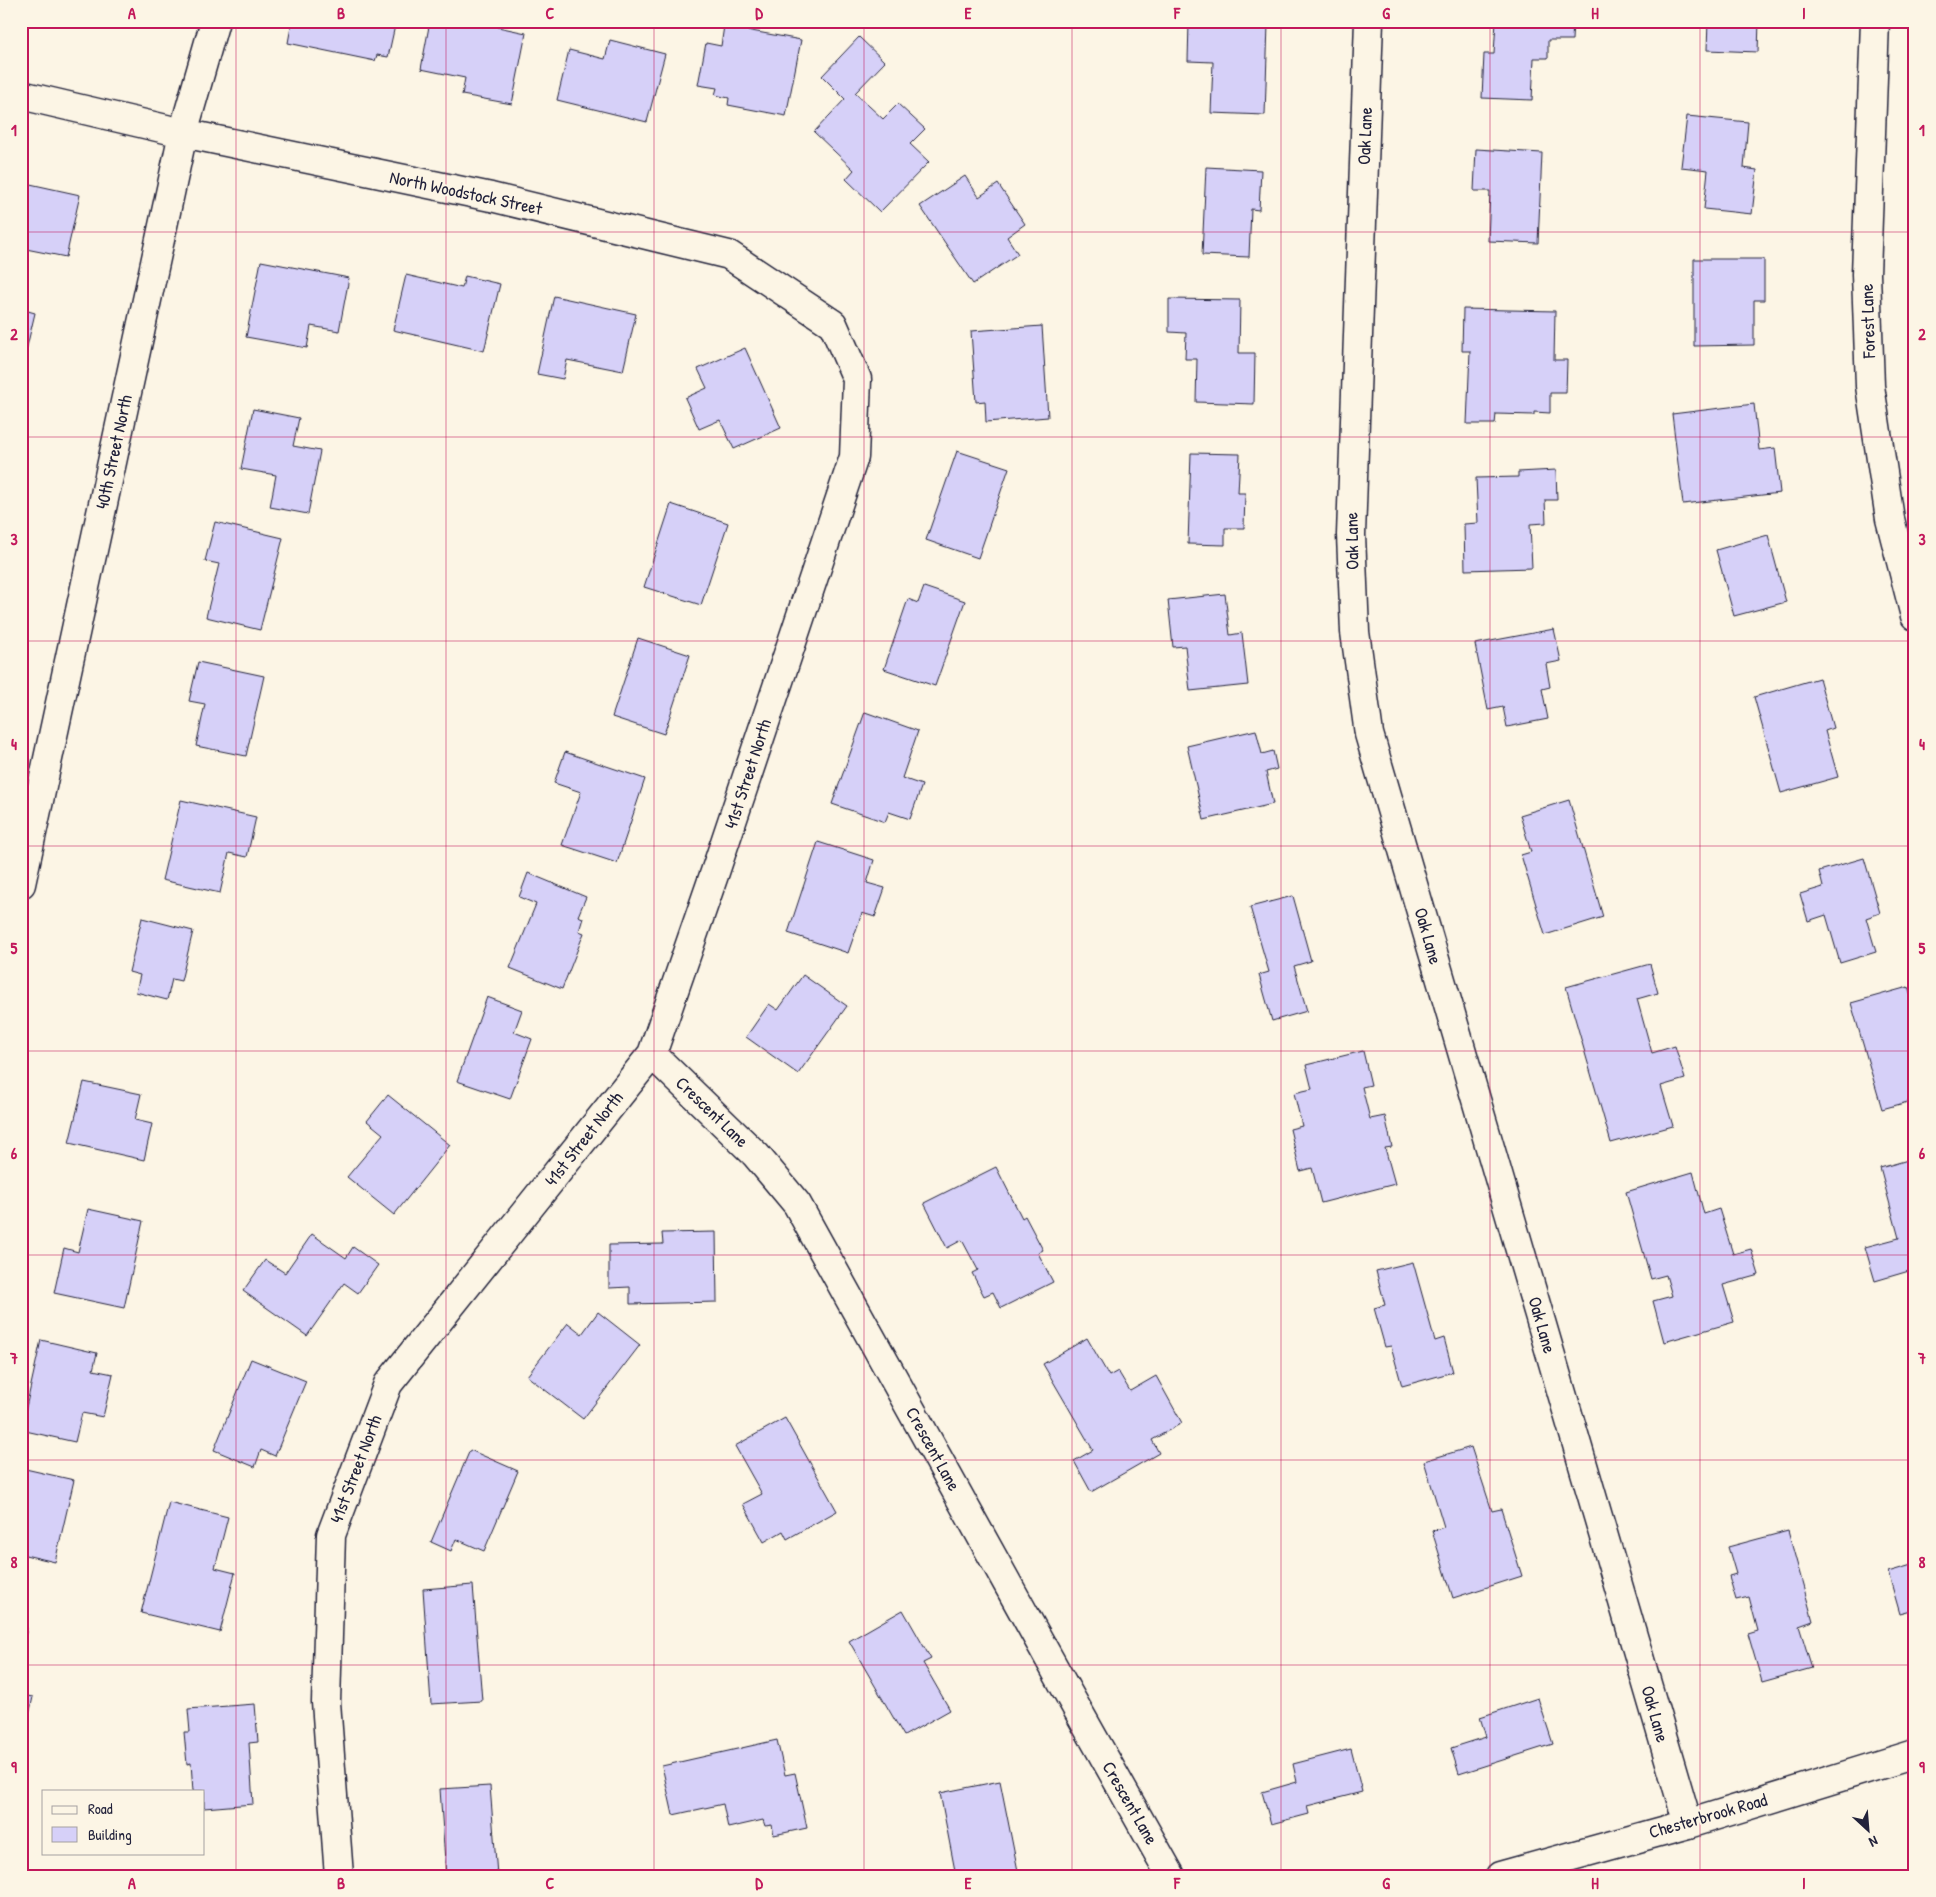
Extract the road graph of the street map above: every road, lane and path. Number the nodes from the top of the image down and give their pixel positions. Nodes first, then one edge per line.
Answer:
1 (214, 21) edge
2 (1369, 21) edge
3 (1875, 21) edge
4 (21, 95) edge
5 (183, 133) junction
6 (857, 379) joint
7 (1915, 616) edge
8 (21, 884) edge
9 (652, 1054) junction
10 (1915, 1754) edge
11 (1688, 1824) junction
12 (339, 1876) edge
13 (1171, 1876) edge
14 (1500, 1876) edge

1 - 5 street, 40th Street North
2 - 11 street, Oak Lane
3 - 7 street, Forest Lane
4 - 5 street, North Woodstock Street
5 - 6 street, North Woodstock Street
5 - 8 street, 40th Street North
6 - 9 street, 41st Street North
9 - 12 street, 41st Street North
9 - 13 street, Crescent Lane
10 - 11 street, Chesterbrook Road
11 - 14 street, Chesterbrook Road

